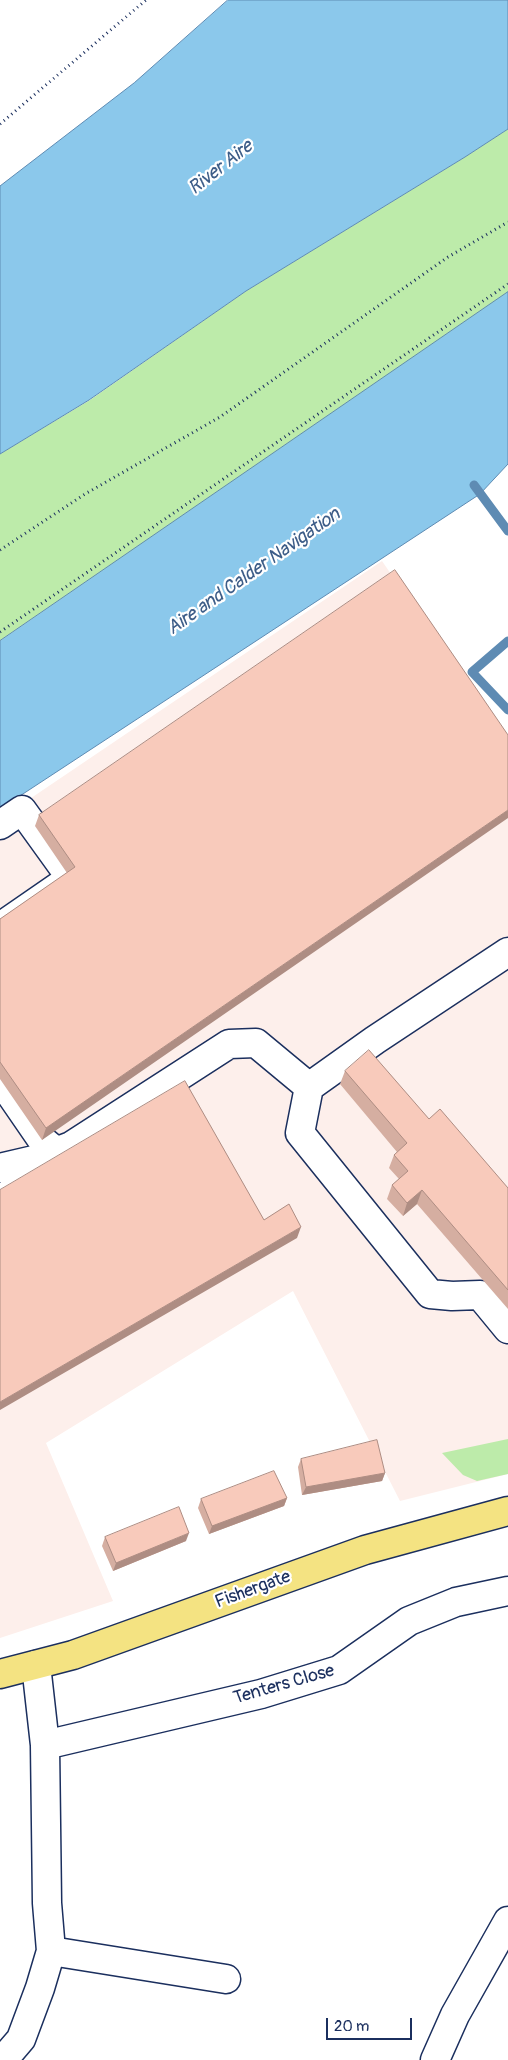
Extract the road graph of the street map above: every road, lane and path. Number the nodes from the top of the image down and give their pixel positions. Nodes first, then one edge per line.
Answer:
1 (146, 0) edge
2 (0, 124) edge
3 (508, 222) edge
4 (508, 284) edge
5 (0, 550) edge
6 (0, 632) edge
7 (0, 825) edge
8 (0, 927) edge
9 (508, 952) edge
10 (0, 1079) edge
11 (309, 1087) junction
12 (55, 1150) junction
13 (0, 1168) edge
14 (0, 1199) edge
15 (508, 1329) edge
16 (508, 1511) edge
17 (508, 1591) edge
18 (36, 1665) junction
19 (0, 1674) edge
20 (45, 1745) junction
21 (508, 1921) edge
22 (51, 1951) junction
23 (226, 1979) dead end
24 (3, 2060) edge
25 (435, 2060) edge

1 - 2 path
3 - 5 path
4 - 6 path
7 - 8 street
9 - 11 street
10 - 12 street
11 - 12 street
11 - 15 street
12 - 13 street
12 - 14 street
16 - 18 main road, Fishergate
17 - 20 street, Tenters Close
18 - 19 main road, Fishergate
18 - 20 street
20 - 22 street
21 - 25 street
22 - 23 street
22 - 24 street

